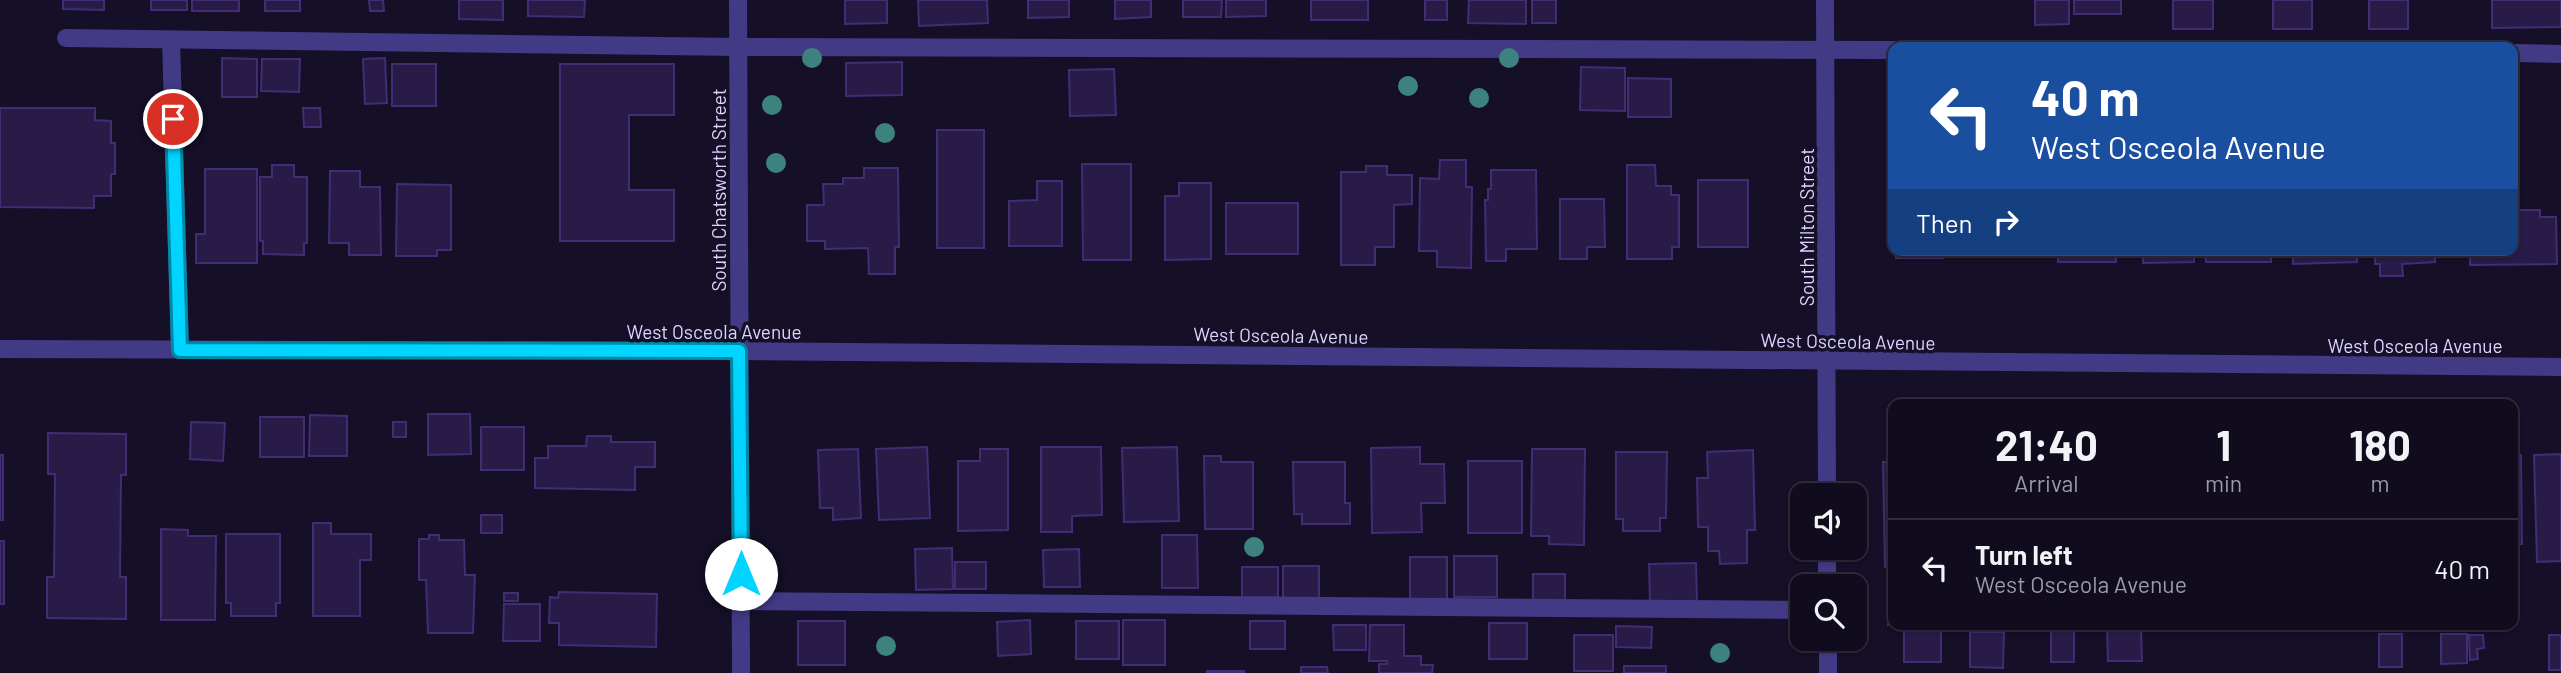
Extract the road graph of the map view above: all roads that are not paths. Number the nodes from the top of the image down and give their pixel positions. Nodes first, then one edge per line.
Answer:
1 (738, 0) edge
2 (1825, 0) edge
3 (66, 38) dead end
4 (171, 40) junction
5 (738, 47) junction
6 (1826, 50) junction
7 (1888, 50) edge
8 (2518, 53) edge
9 (2561, 54) edge
10 (0, 349) edge
11 (180, 350) junction
12 (739, 351) junction
13 (1828, 362) junction
14 (2561, 367) edge
15 (1827, 483) edge
16 (741, 601) junction
17 (1790, 610) edge
18 (1828, 651) edge
19 (741, 673) edge
20 (1828, 673) edge

1 - 5 street, South Chatsworth Street
2 - 6 street, South Milton Street
3 - 4 street
4 - 5 street
4 - 11 street
5 - 6 street
5 - 12 street, South Chatsworth Street
6 - 7 street
6 - 13 street, South Milton Street
8 - 9 street
10 - 11 street, West Osceola Avenue
11 - 12 street, West Osceola Avenue
12 - 13 street, West Osceola Avenue
12 - 16 street, South Chatsworth Street
13 - 14 street, West Osceola Avenue
13 - 15 street, South Milton Street
16 - 17 street
16 - 19 street, South Chatsworth Street
18 - 20 street

